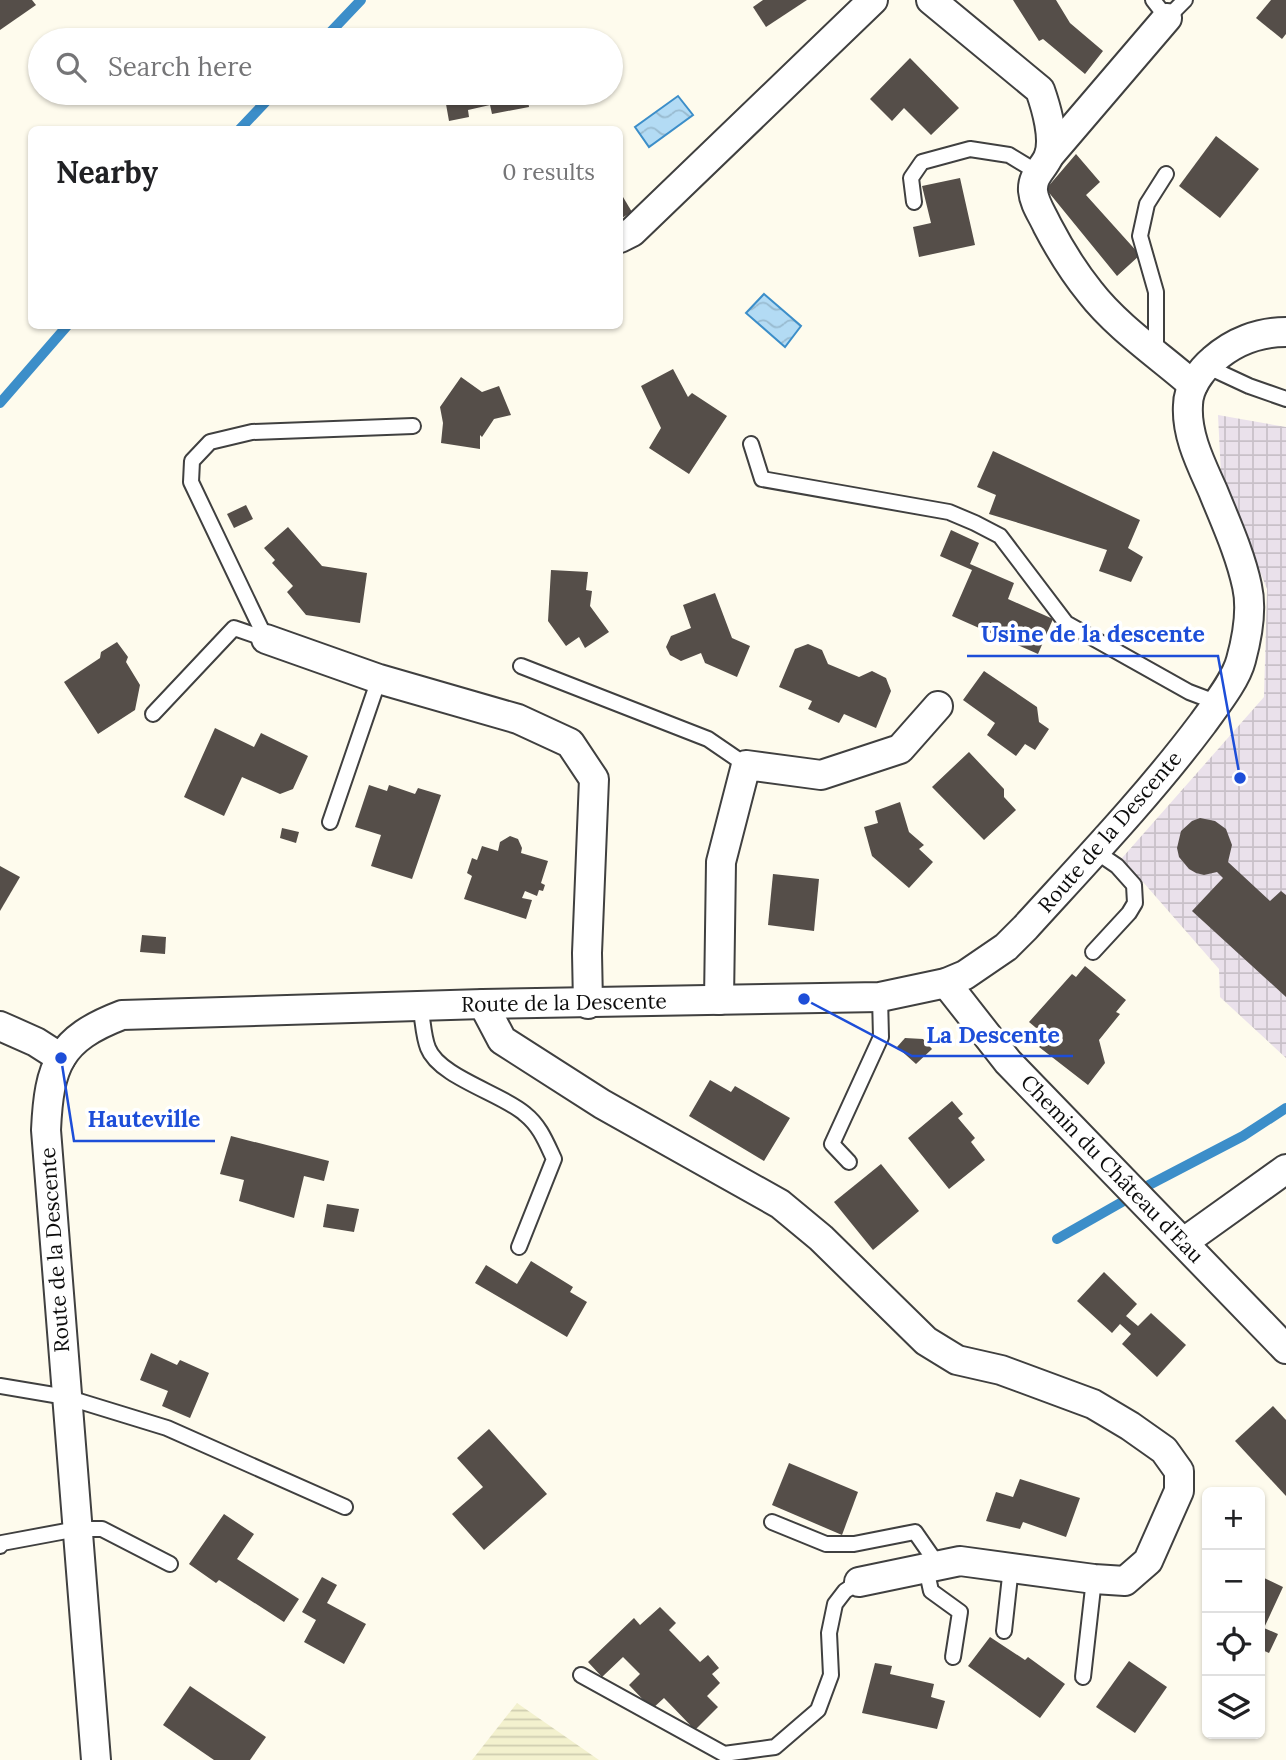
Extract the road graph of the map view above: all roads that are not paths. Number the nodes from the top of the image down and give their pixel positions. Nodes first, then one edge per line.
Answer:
1 (873, 0) edge
2 (931, 0) edge
3 (1168, 6) edge
4 (1043, 164) junction
5 (1166, 174) dead end
6 (914, 202) dead end
7 (623, 236) edge
8 (1286, 332) edge
9 (1156, 353) junction
10 (1199, 376) junction
11 (1286, 399) edge
12 (413, 426) dead end
13 (751, 444) dead end
14 (267, 639) junction
15 (521, 666) dead end
16 (379, 679) junction
17 (1218, 703) junction
18 (938, 706) dead end
19 (153, 714) dead end
20 (746, 765) junction
21 (330, 822) dead end
22 (1095, 851) junction
23 (1093, 952) dead end
24 (946, 983) junction
25 (880, 997) junction
26 (719, 1000) junction
27 (483, 1004) junction
28 (589, 1004) junction
29 (420, 1006) junction
30 (0, 1026) edge
31 (61, 1058) junction
32 (849, 1162) dead end
33 (1286, 1168) edge
34 (1184, 1242) junction
35 (519, 1247) dead end
36 (1286, 1349) edge
37 (0, 1386) edge
38 (66, 1397) junction
39 (345, 1507) dead end
40 (772, 1522) dead end
41 (77, 1529) junction
42 (0, 1546) edge
43 (170, 1564) dead end
44 (932, 1566) junction
45 (1011, 1567) junction
46 (1094, 1579) junction
47 (859, 1582) joint
48 (1004, 1632) dead end
49 (953, 1657) dead end
50 (581, 1675) dead end
51 (1083, 1677) dead end
52 (96, 1760) edge

1 - 7 street
2 - 4 street
3 - 4 street
4 - 6 lane
4 - 9 street
5 - 9 lane
8 - 10 street
9 - 10 street
10 - 11 lane
10 - 17 street, Route de la Descente
12 - 14 lane
13 - 17 lane
14 - 16 street
14 - 19 lane
15 - 20 lane
16 - 21 lane
16 - 28 street
17 - 22 street, Route de la Descente
18 - 20 street
20 - 26 street
22 - 23 lane
22 - 24 street, Route de la Descente
24 - 25 street, Route de la Descente
24 - 34 street, Chemin du Château d'Eau
25 - 26 street, Route de la Descente
25 - 32 lane
26 - 28 street, Route de la Descente
27 - 28 street, Route de la Descente
27 - 29 street, Route de la Descente
27 - 46 street
29 - 31 street, Route de la Descente
29 - 35 lane
30 - 31 street
31 - 38 street, Route de la Descente
33 - 34 street
34 - 36 street, Chemin du Château d'Eau
37 - 38 lane
38 - 39 lane
38 - 41 street, Route de la Descente
40 - 44 lane
41 - 42 lane
41 - 43 lane
41 - 52 street, Route de la Descente
44 - 45 street
44 - 47 street
44 - 49 lane
45 - 46 street
45 - 48 lane
46 - 51 lane
47 - 50 lane

